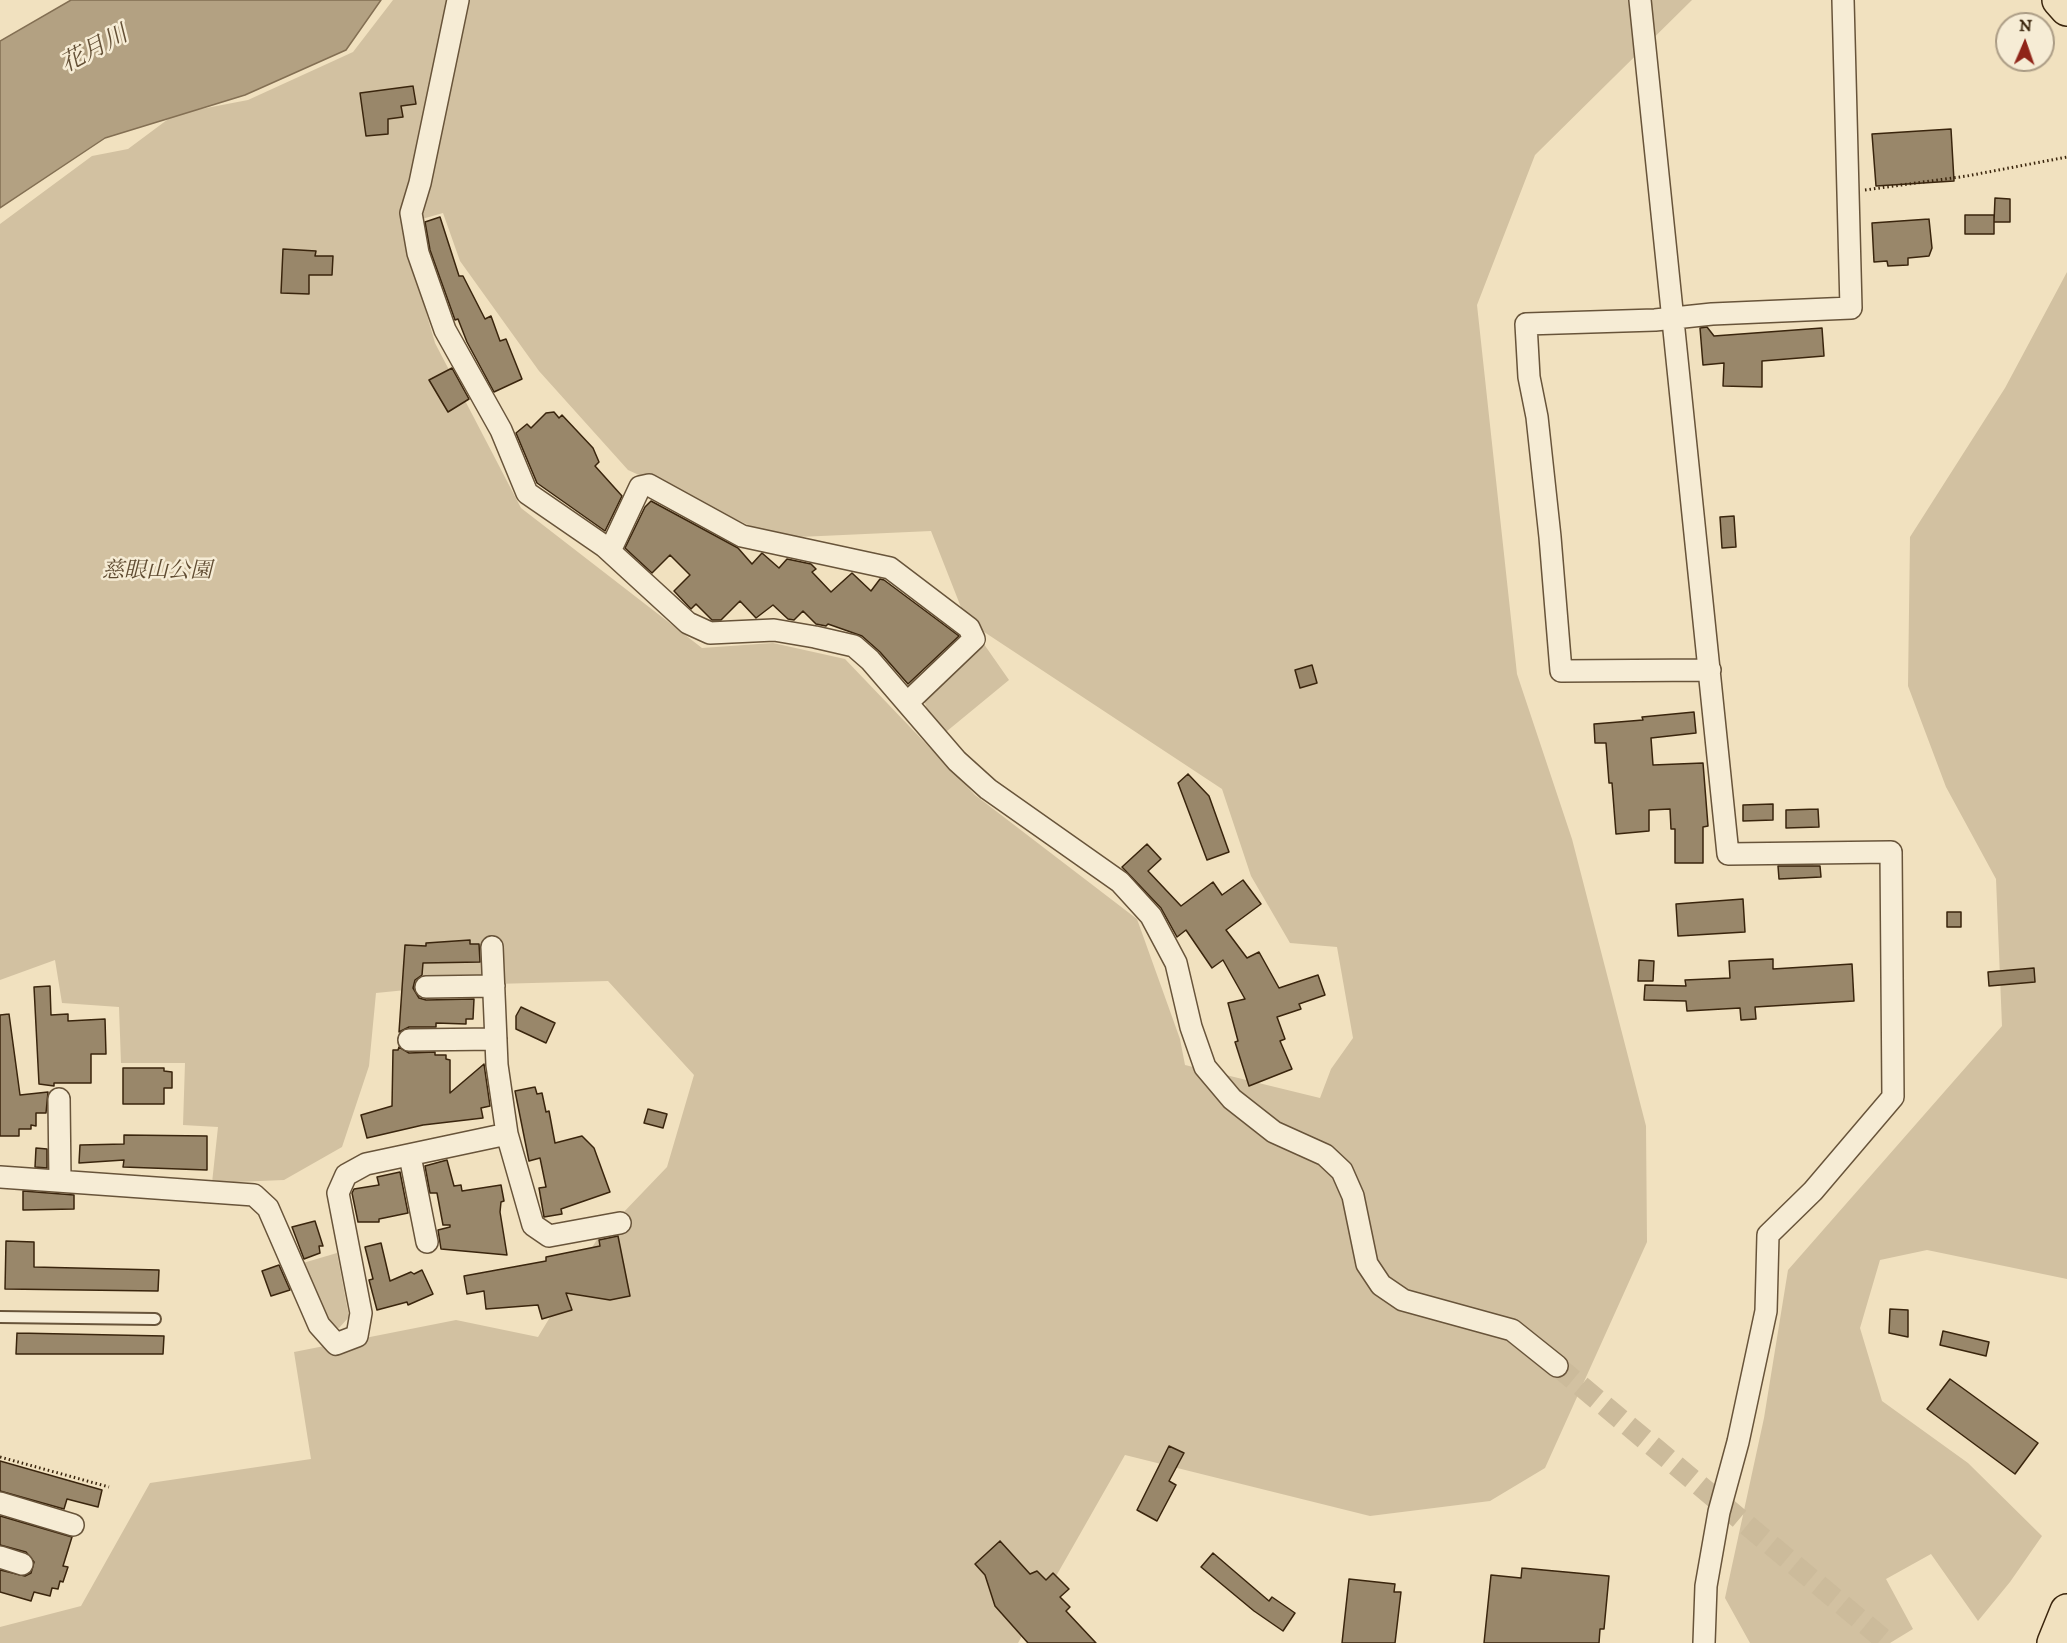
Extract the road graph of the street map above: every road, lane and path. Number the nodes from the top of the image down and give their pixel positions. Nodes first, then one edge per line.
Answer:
1 (458, 0) edge
2 (1640, 0) edge
3 (1843, 0) edge
4 (2059, 0) edge
5 (2067, 9) edge
6 (2067, 158) edge
7 (1849, 193) junction
8 (1674, 318) junction
9 (610, 551) junction
10 (1710, 670) junction
11 (907, 703) junction
12 (492, 947) dead end
13 (426, 987) dead end
14 (494, 987) junction
15 (496, 1039) junction
16 (410, 1040) dead end
17 (59, 1099) dead end
18 (507, 1134) junction
19 (410, 1156) junction
20 (0, 1177) edge
21 (60, 1180) junction
22 (620, 1223) dead end
23 (428, 1242) dead end
24 (0, 1317) edge
25 (155, 1319) dead end
26 (1557, 1366) tunnel mouth
27 (0, 1457) edge
28 (110, 1487) dead end
29 (0, 1503) edge
30 (74, 1525) dead end
31 (0, 1557) edge
32 (22, 1564) dead end
33 (2067, 1611) edge
34 (1704, 1643) edge
35 (2054, 1643) edge

1 - 9 street
2 - 8 street
3 - 7 street
4 - 5 main road
6 - 7 path
7 - 8 street
8 - 10 street
8 - 10 street
9 - 11 street
9 - 11 street
10 - 34 street
11 - 26 street
12 - 14 street
13 - 14 street
14 - 15 street
15 - 16 street
15 - 18 street
17 - 21 street
18 - 19 street
18 - 22 street
19 - 21 street
19 - 23 street
20 - 21 street
24 - 25 lane
27 - 28 path
29 - 30 street
31 - 32 street
33 - 35 main road

